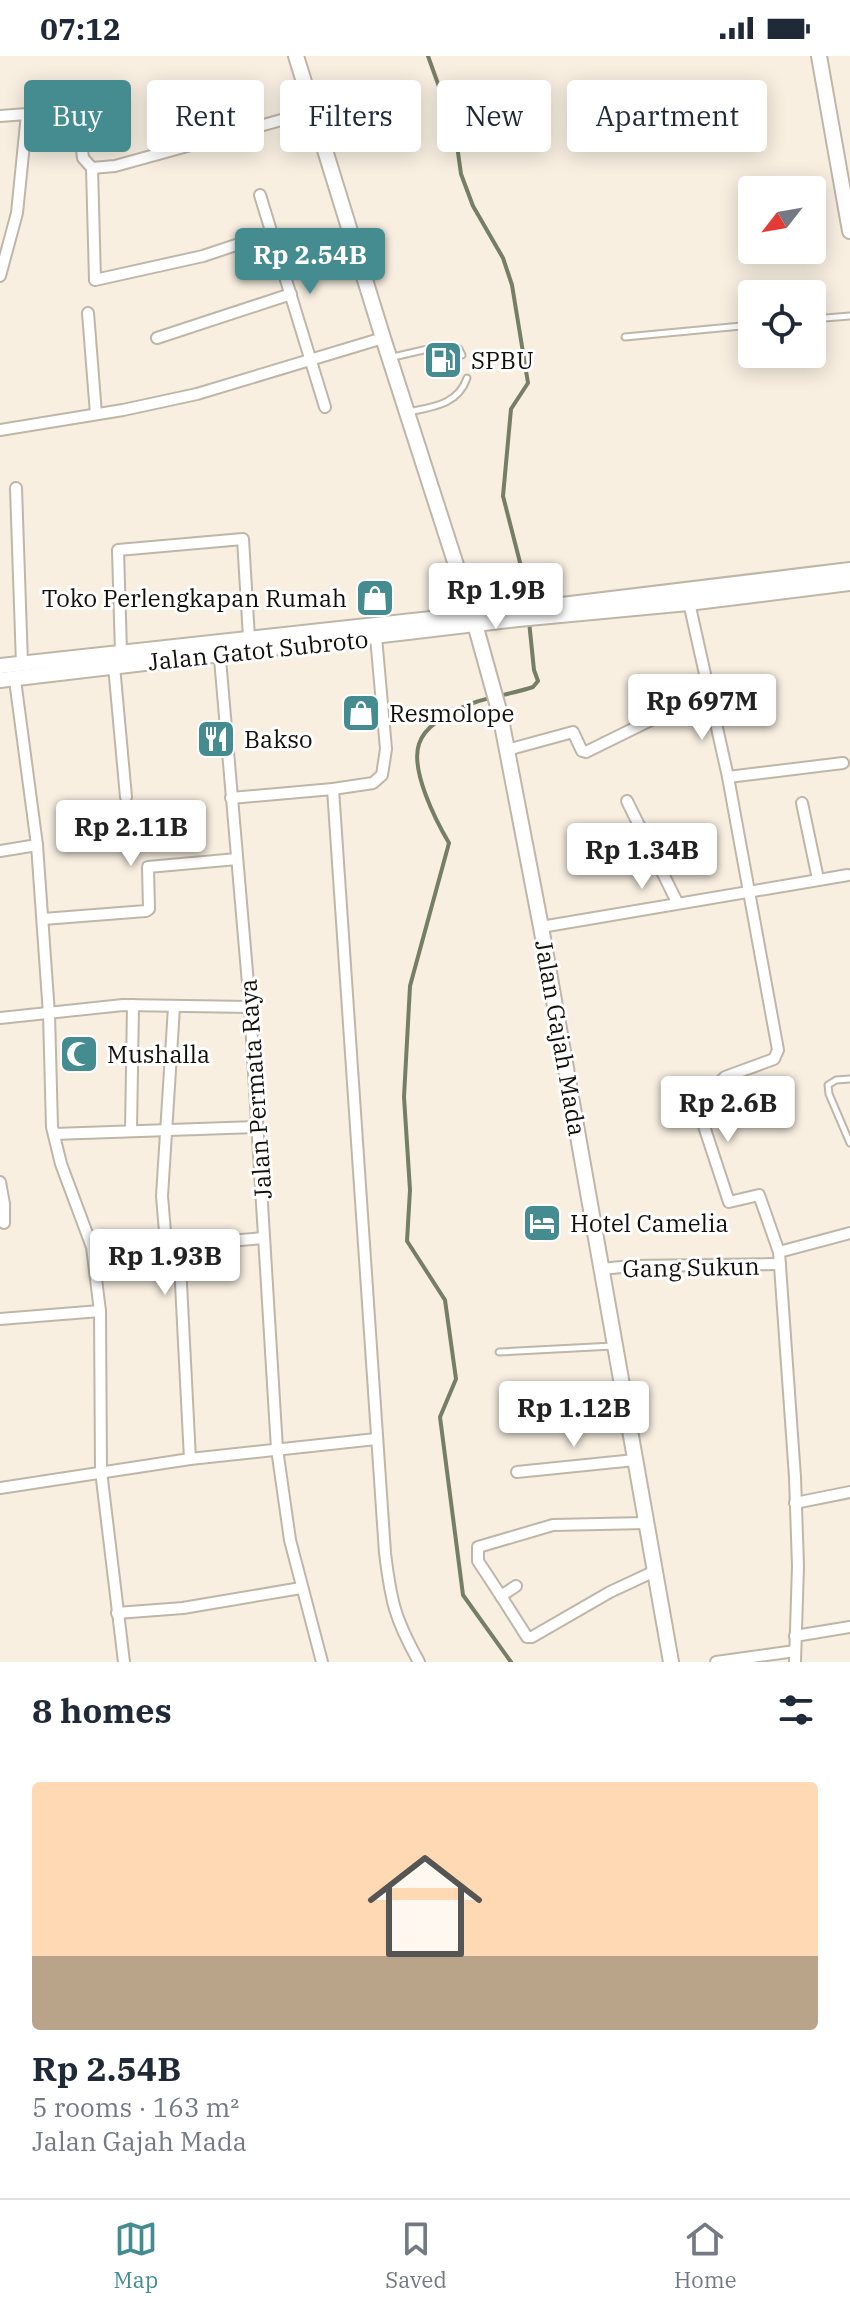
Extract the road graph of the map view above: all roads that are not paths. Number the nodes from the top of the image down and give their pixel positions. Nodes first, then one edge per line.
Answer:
1 (296, 56) edge
2 (819, 56) edge
3 (304, 80) edge
4 (24, 114) edge
5 (0, 116) edge
6 (280, 120) edge
7 (24, 144) edge
8 (82, 152) edge
9 (326, 152) edge
10 (92, 168) junction
11 (260, 195) dead end
12 (850, 231) edge
13 (272, 233) junction
14 (0, 276) edge
15 (291, 294) junction
16 (88, 313) dead end
17 (850, 316) edge
18 (826, 318) edge
19 (738, 326) edge
20 (625, 337) dead end
21 (157, 338) dead end
22 (383, 338) junction
23 (462, 355) dead end
24 (389, 358) junction
25 (310, 359) junction
26 (467, 378) dead end
27 (325, 407) dead end
28 (407, 412) junction
29 (96, 414) junction
30 (0, 430) edge
31 (16, 488) dead end
32 (850, 570) edge
33 (850, 583) edge
34 (688, 596) junction
35 (474, 619) junction
36 (376, 637) junction
37 (249, 638) junction
38 (219, 648) junction
39 (117, 659) junction
40 (10, 671) edge
41 (708, 692) junction
42 (507, 750) junction
43 (843, 763) dead end
44 (728, 777) junction
45 (333, 789) junction
46 (126, 797) dead end
47 (231, 798) junction
48 (627, 801) dead end
49 (802, 803) dead end
50 (37, 845) junction
51 (0, 851) edge
52 (237, 859) junction
53 (848, 875) dead end
54 (818, 879) junction
55 (750, 890) junction
56 (677, 902) junction
57 (43, 919) junction
58 (541, 927) junction
59 (133, 1005) junction
60 (174, 1007) junction
61 (250, 1007) junction
62 (49, 1014) junction
63 (0, 1018) edge
64 (850, 1079) edge
65 (258, 1127) junction
66 (166, 1130) junction
67 (131, 1131) junction
68 (54, 1134) junction
69 (850, 1143) edge
70 (0, 1182) edge
71 (4, 1223) dead end
72 (850, 1233) edge
73 (264, 1238) junction
74 (179, 1245) junction
75 (779, 1252) junction
76 (780, 1264) junction
77 (601, 1269) junction
78 (100, 1311) junction
79 (0, 1319) edge
80 (614, 1345) junction
81 (499, 1352) dead end
82 (376, 1439) junction
83 (277, 1449) junction
84 (190, 1459) junction
85 (635, 1460) junction
86 (101, 1471) junction
87 (517, 1472) dead end
88 (0, 1488) edge
89 (850, 1492) edge
90 (795, 1503) junction
91 (646, 1523) junction
92 (655, 1571) junction
93 (516, 1586) dead end
94 (301, 1588) junction
95 (501, 1596) junction
96 (117, 1613) junction
97 (850, 1627) edge
98 (795, 1636) junction
99 (795, 1657) edge
100 (124, 1662) edge
101 (322, 1662) edge
102 (419, 1662) edge
103 (671, 1662) edge
104 (716, 1662) edge

1 - 3 main road, Jalan Gajah Mada
2 - 12 main road
4 - 5 street
6 - 10 street
7 - 14 street
8 - 10 street
9 - 22 main road, Jalan Gajah Mada
10 - 13 street
11 - 13 street
13 - 15 street
15 - 21 street
15 - 25 street
16 - 29 street
17 - 18 lane
19 - 20 lane
22 - 24 main road, Jalan Gajah Mada
22 - 25 street
23 - 24 lane
24 - 28 main road, Jalan Gajah Mada
25 - 27 street
25 - 29 street
26 - 28 lane
28 - 35 main road, Jalan Gajah Mada
29 - 30 street
31 - 40 street
32 - 34 main road, Jalan Gatot Subroto
33 - 34 main road, Jalan Gatot Subroto
34 - 35 main road, Jalan Gatot Subroto
34 - 41 street
35 - 36 main road, Jalan Gatot Subroto
35 - 37 main road, Jalan Gatot Subroto
35 - 42 main road, Jalan Gajah Mada
36 - 38 main road, Jalan Gatot Subroto
36 - 45 street
37 - 38 main road, Jalan Gatot Subroto
37 - 39 street
38 - 39 main road, Jalan Gatot Subroto
38 - 47 street, Jalan Permata Raya
39 - 40 main road, Jalan Gatot Subroto
39 - 46 street
40 - 50 street
41 - 42 street
41 - 44 street
42 - 58 main road, Jalan Gajah Mada
43 - 44 street
44 - 55 street
45 - 47 street
45 - 82 street
47 - 52 street, Jalan Permata Raya
48 - 56 street
49 - 54 street
50 - 51 street
50 - 57 street
52 - 57 street
52 - 61 street, Jalan Permata Raya
53 - 54 street
54 - 55 street
55 - 56 street
55 - 75 street
56 - 58 street
57 - 62 street
58 - 77 main road, Jalan Gajah Mada
59 - 60 street
59 - 62 street
59 - 67 street
60 - 61 street
60 - 66 street
61 - 65 street, Jalan Permata Raya
62 - 63 street
62 - 68 street
64 - 69 lane
65 - 66 street
65 - 73 street, Jalan Permata Raya
66 - 67 street
66 - 74 street
67 - 68 street
68 - 78 street
70 - 71 street
72 - 75 street
73 - 74 street
73 - 83 street, Jalan Permata Raya
74 - 84 street
75 - 76 street
76 - 77 street, Gang Sukun
76 - 90 street
77 - 80 main road, Jalan Gajah Mada
78 - 79 street
78 - 86 street
80 - 81 lane
80 - 85 main road, Jalan Gajah Mada
82 - 83 street
82 - 102 street
83 - 84 street
83 - 94 street, Jalan Permata Raya
84 - 86 street
85 - 87 street
85 - 91 main road, Jalan Gajah Mada
86 - 88 street
86 - 96 street
89 - 90 street
90 - 98 street
91 - 92 main road, Jalan Gajah Mada
91 - 95 street
92 - 95 street
92 - 103 main road, Jalan Gajah Mada
93 - 95 street
94 - 96 street
94 - 101 street, Jalan Permata Raya
96 - 100 street
97 - 98 street
98 - 99 street
99 - 104 street

